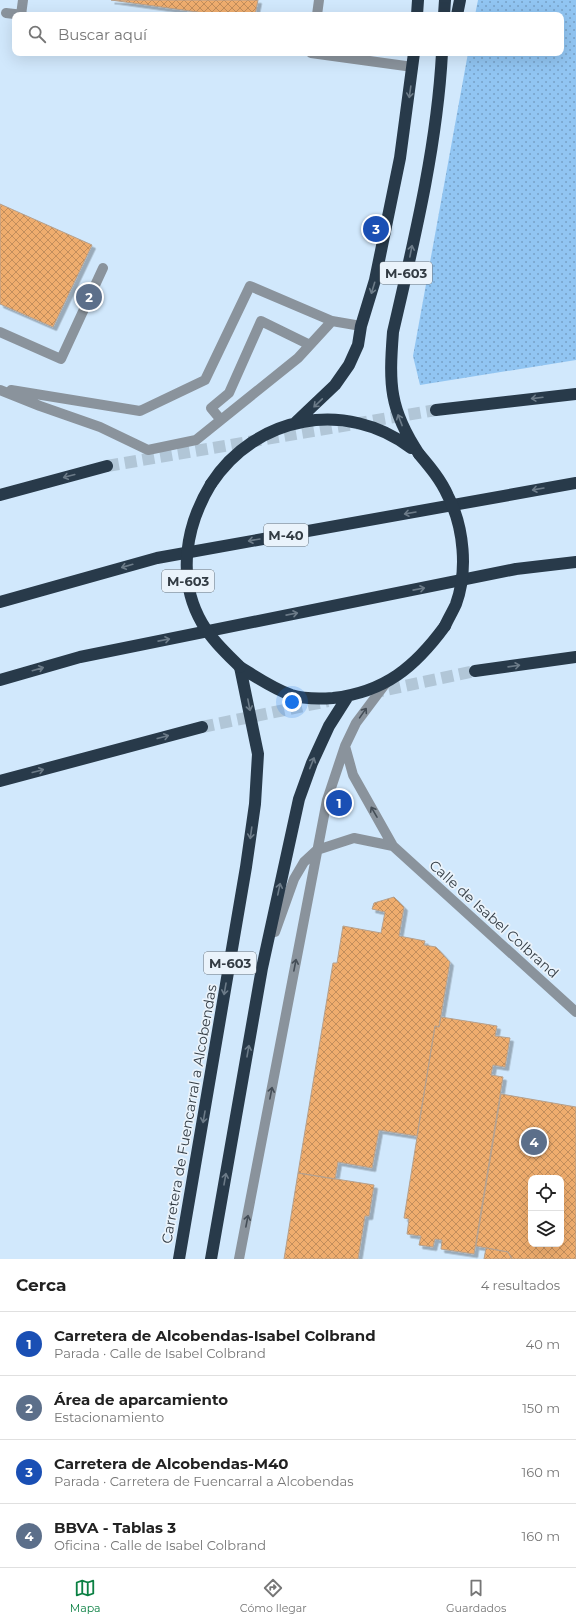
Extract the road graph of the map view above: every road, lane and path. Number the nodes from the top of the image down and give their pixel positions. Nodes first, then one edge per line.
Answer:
1 (24, 0) edge
2 (319, 0) edge
3 (418, 0) edge
4 (445, 0) edge
5 (460, 0) edge
6 (22, 12) edge
7 (317, 12) edge
8 (417, 12) edge
9 (444, 12) edge
10 (458, 12) edge
11 (6, 13) dead end
12 (12, 14) edge
13 (330, 56) edge
14 (414, 56) edge
15 (442, 56) edge
16 (447, 56) edge
17 (413, 67) junction
18 (440, 87) junction
19 (103, 268) dead end
20 (332, 321) junction
21 (361, 326) junction
22 (0, 332) edge
23 (310, 345) junction
24 (0, 390) edge
25 (576, 394) edge
26 (436, 410) tunnel mouth
27 (221, 420) junction
28 (296, 422) junction
29 (419, 454) junction
30 (107, 466) tunnel mouth
31 (576, 483) edge
32 (0, 495) edge
33 (576, 562) edge
34 (0, 602) edge
35 (576, 657) edge
36 (240, 667) junction
37 (476, 671) tunnel mouth
38 (0, 680) edge
39 (386, 683) junction
40 (348, 696) junction
41 (202, 727) tunnel mouth
42 (345, 746) junction
43 (0, 781) edge
44 (393, 846) junction
45 (317, 850) junction
46 (262, 968) junction
47 (576, 1012) edge
48 (179, 1259) edge
49 (211, 1259) edge
50 (239, 1259) edge

1 - 6 street
2 - 7 street
3 - 8 highway
4 - 9 highway
5 - 10 highway
11 - 12 street
13 - 17 street
14 - 17 highway, M-603
15 - 18 highway, M-603
16 - 18 highway
17 -> 21 highway, M-603
29 -> 18 highway, M-603
19 - 22 street
20 - 21 street
20 - 23 street
20 - 24 street
21 -> 28 highway, M-603
23 - 27 street
23 - 27 street
24 - 27 street
25 -> 26 highway
28 - 29 highway, M-603
28 - 36 highway, M-603, bridge
29 - 39 highway, M-603, bridge
30 -> 32 highway
31 -> 34 highway, M-40
38 -> 33 highway
37 -> 35 highway
36 - 40 highway, M-603
36 -> 48 highway, Carretera de Fuencarral a Alcobendas / M-603
39 - 40 highway, M-603
42 -> 39 street
46 -> 40 highway, M-603
43 -> 41 highway
44 -> 42 street, Calle de Isabel Colbrand
42 - 45 street
44 - 45 street
44 - 47 street, Calle de Isabel Colbrand
45 - 46 street
50 -> 45 street
49 -> 46 highway, M-603

